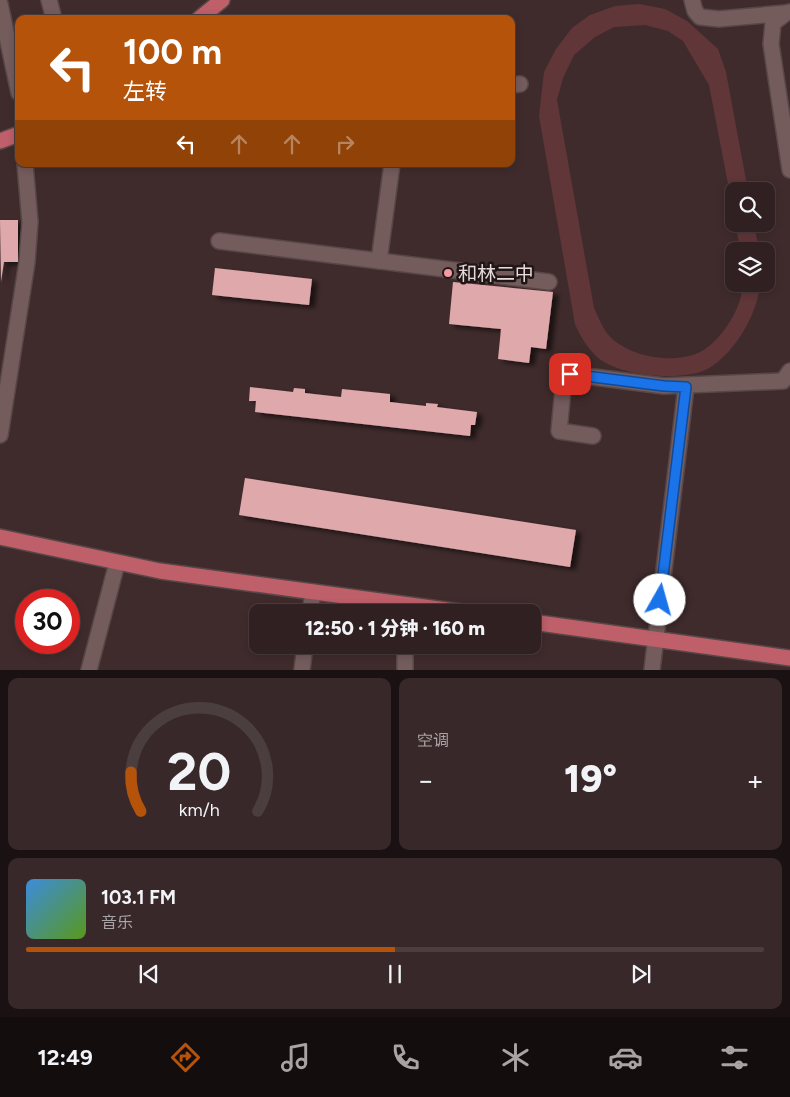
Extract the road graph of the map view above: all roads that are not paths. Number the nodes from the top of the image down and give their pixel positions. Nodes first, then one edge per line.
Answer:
1 (49, 0) edge
2 (222, 0) edge
3 (692, 0) edge
4 (0, 4) edge
5 (788, 12) edge
6 (53, 15) edge
7 (203, 15) edge
8 (15, 74) edge
9 (15, 135) edge
10 (0, 141) edge
11 (25, 167) edge
12 (392, 167) edge
13 (790, 170) edge
14 (219, 241) dead end
15 (379, 261) junction
16 (549, 282) dead end
17 (790, 371) edge
18 (686, 387) junction
19 (0, 435) edge
20 (592, 436) dead end
21 (0, 537) edge
22 (117, 563) junction
23 (313, 592) junction
24 (311, 604) edge
25 (377, 604) edge
26 (541, 623) edge
27 (655, 639) junction
28 (304, 654) edge
29 (404, 654) edge
30 (790, 658) edge
31 (89, 670) edge
32 (302, 670) edge
33 (404, 670) edge
34 (652, 670) edge

1 - 6 street
2 - 7 main road
3 - 5 street
4 - 8 street
5 - 13 street
9 - 10 main road
11 - 19 street
12 - 15 street
14 - 15 street
15 - 16 street
17 - 18 street
18 - 20 street
18 - 27 street
21 - 22 main road
22 - 23 main road
22 - 31 street
23 - 24 street
23 - 25 main road
26 - 27 main road
27 - 30 main road
27 - 34 street
28 - 32 street
29 - 33 street

